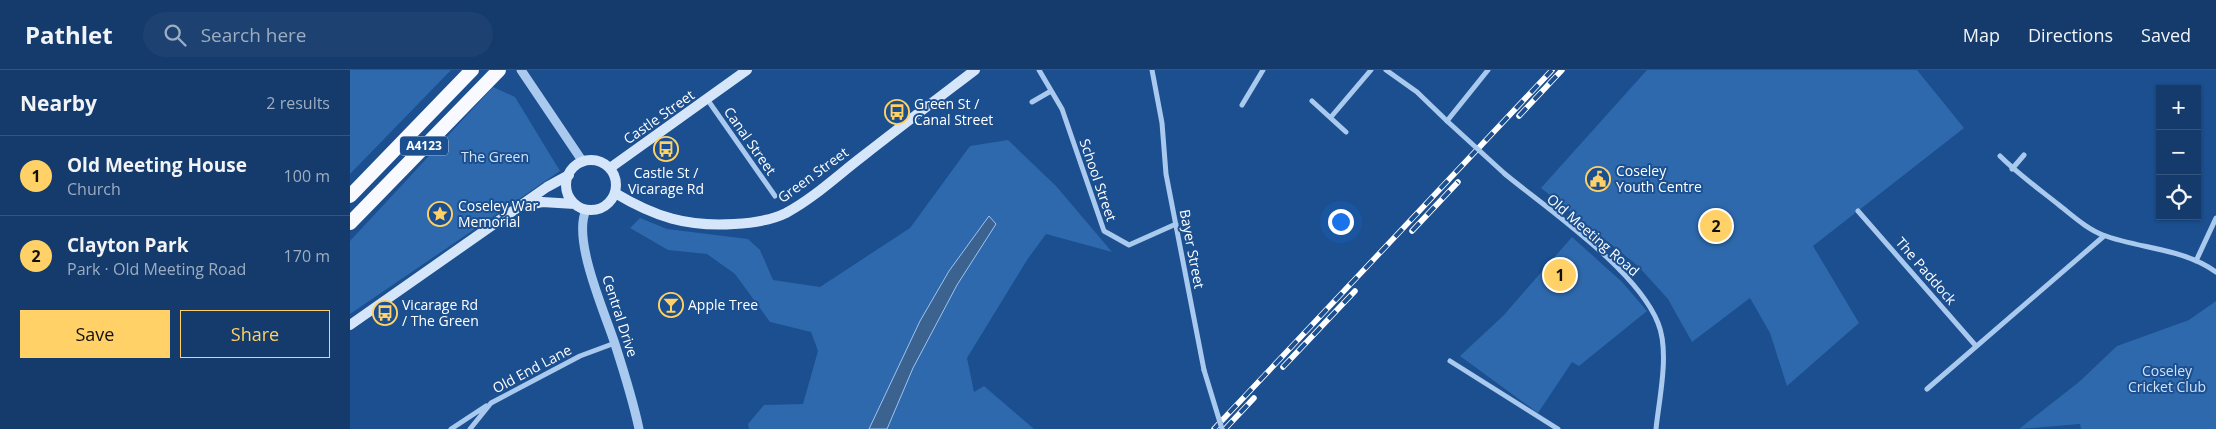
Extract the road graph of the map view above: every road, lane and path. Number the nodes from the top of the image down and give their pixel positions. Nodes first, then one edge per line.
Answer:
1 (472, 70) edge
2 (499, 70) edge
3 (521, 70) edge
4 (747, 70) edge
5 (975, 70) edge
6 (1039, 70) edge
7 (1152, 70) edge
8 (1263, 70) edge
9 (1371, 70) edge
10 (1386, 70) edge
11 (1488, 70) edge
12 (1051, 91) junction
13 (707, 99) junction
14 (1312, 101) dead end
15 (1032, 102) dead end
16 (1242, 105) dead end
17 (1331, 117) junction
18 (1447, 120) junction
19 (1346, 132) dead end
20 (2024, 155) dead end
21 (2000, 156) dead end
22 (583, 162) junction
23 (610, 168) junction
24 (2012, 169) junction
25 (568, 175) junction
26 (615, 193) junction
27 (350, 196) edge
28 (775, 196) dead end
29 (575, 204) junction
30 (518, 208) junction
31 (586, 210) junction
32 (1858, 211) dead end
33 (2216, 218) edge
34 (350, 223) edge
35 (1176, 224) junction
36 (2104, 236) junction
37 (2196, 261) junction
38 (2216, 272) edge
39 (350, 325) edge
40 (615, 343) junction
41 (1976, 346) junction
42 (1450, 361) dead end
43 (1927, 389) dead end
44 (491, 403) junction
45 (451, 429) edge
46 (470, 429) edge
47 (639, 429) edge
48 (1222, 429) edge
49 (1558, 429) edge
50 (1656, 429) edge

1 - 27 highway, A4123
2 - 34 highway, A4123
3 - 22 street
4 - 13 main road, Castle Street
5 - 26 main road, Green Street
6 - 12 street, School Street
7 - 35 street, Bayer Street
8 - 16 street
9 - 17 street
10 - 18 street, Old Meeting Road
11 - 18 street
12 - 15 street
12 - 35 street, School Street
13 - 23 main road, Castle Street
13 - 28 street, Canal Street
14 - 17 street
17 - 19 street
18 - 50 street, Old Meeting Road, bridge
20 - 24 street
21 - 24 street
22 - 23 main road
22 - 25 main road
23 - 26 main road
24 - 36 street
25 - 29 main road
25 - 30 main road
26 - 31 main road
29 - 30 main road
29 - 31 main road
30 - 39 main road
31 - 40 street, Central Drive
32 - 41 street, The Paddock
33 - 37 street
35 - 48 street, Bayer Street, bridge
36 - 37 street
36 - 41 street
37 - 38 street
40 - 44 street, Old End Lane
40 - 47 street, Central Drive
41 - 43 street
42 - 49 street
44 - 45 street
44 - 46 street, Old End Lane

